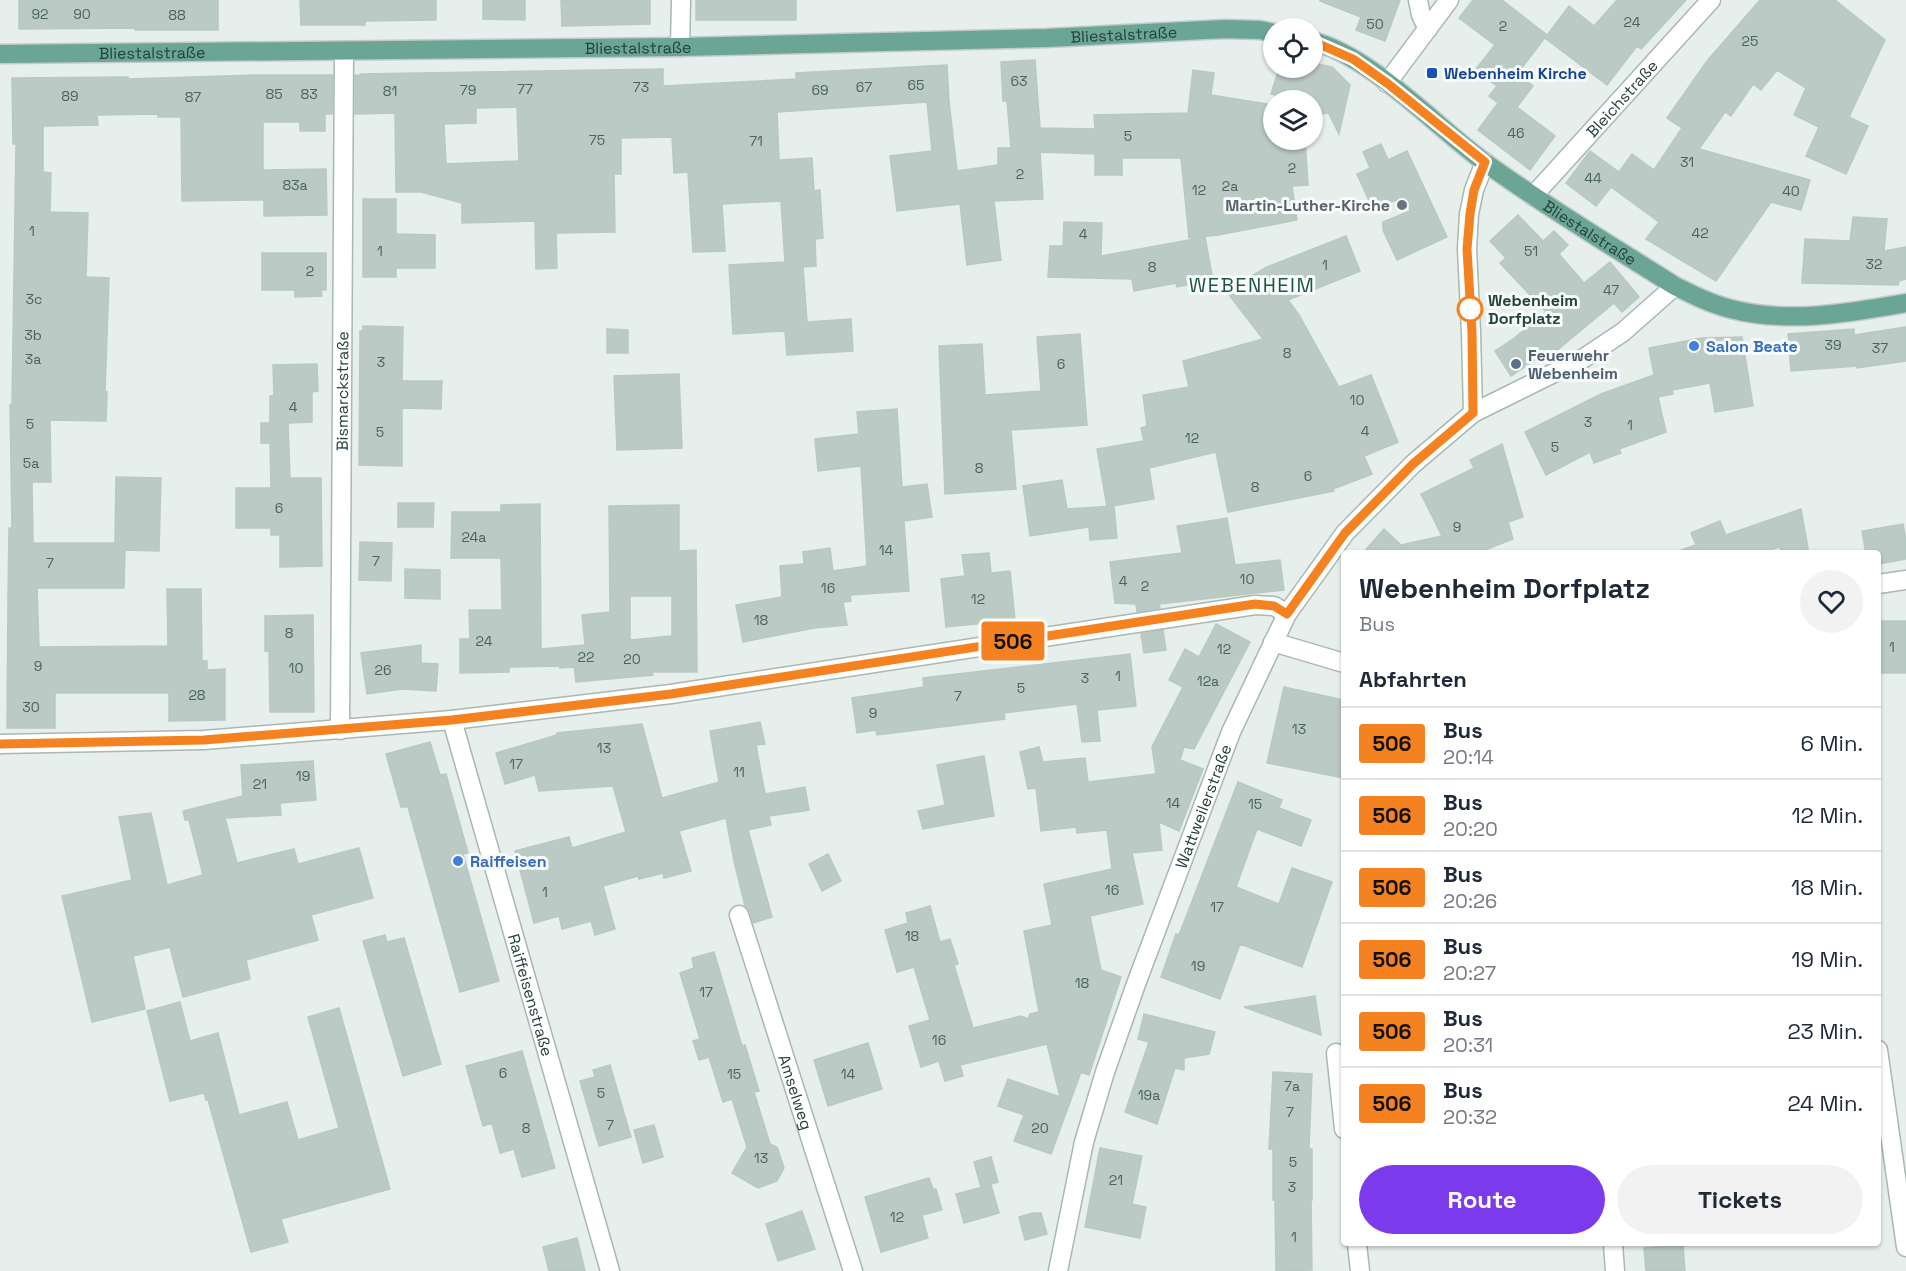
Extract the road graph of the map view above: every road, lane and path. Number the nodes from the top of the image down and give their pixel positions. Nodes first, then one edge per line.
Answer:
1 (681, 0) edge
2 (1418, 0) edge
3 (1449, 0) edge
4 (1711, 0) edge
5 (1428, 29) junction
6 (1263, 31) edge
7 (1323, 44) edge
8 (680, 47) junction
9 (344, 51) junction
10 (0, 54) edge
11 (1387, 83) junction
12 (1485, 162) junction
13 (1533, 196) junction
14 (1675, 286) junction
15 (1906, 303) edge
16 (1473, 413) junction
17 (1906, 580) edge
18 (1881, 584) edge
19 (1287, 614) junction
20 (1273, 642) junction
21 (1341, 662) edge
22 (452, 720) junction
23 (340, 730) junction
24 (0, 744) edge
25 (739, 915) dead end
26 (1336, 1053) dead end
27 (1881, 1071) edge
28 (1341, 1100) edge
29 (1357, 1246) edge
30 (1613, 1246) edge
31 (1906, 1247) edge
32 (610, 1271) edge
33 (853, 1271) edge
34 (1058, 1271) edge
35 (1360, 1271) edge
36 (1615, 1271) edge

1 - 8 street
2 - 5 street
3 - 5 street
4 - 13 street, Bleichstraße
5 - 11 street
6 - 8 main road, Bliestalstraße
7 - 11 main road, Bliestalstraße
8 - 9 main road, Bliestalstraße
9 - 10 main road, Bliestalstraße
9 - 23 street, Bismarckstraße
11 - 12 main road, Bliestalstraße
12 - 13 main road, Bliestalstraße
12 - 16 street
13 - 14 main road, Bliestalstraße
14 - 15 main road, Bliestalstraße
14 - 16 street, Wattweilerstraße
16 - 19 street, Wattweilerstraße
17 - 18 street
19 - 20 street, Wattweilerstraße
19 - 22 street
20 - 21 street
20 - 34 street, Wattweilerstraße
22 - 23 street
22 - 32 street, Raiffeisenstraße
23 - 24 street
25 - 33 street, Amselweg
26 - 28 street
27 - 31 street
29 - 35 street
30 - 36 street

